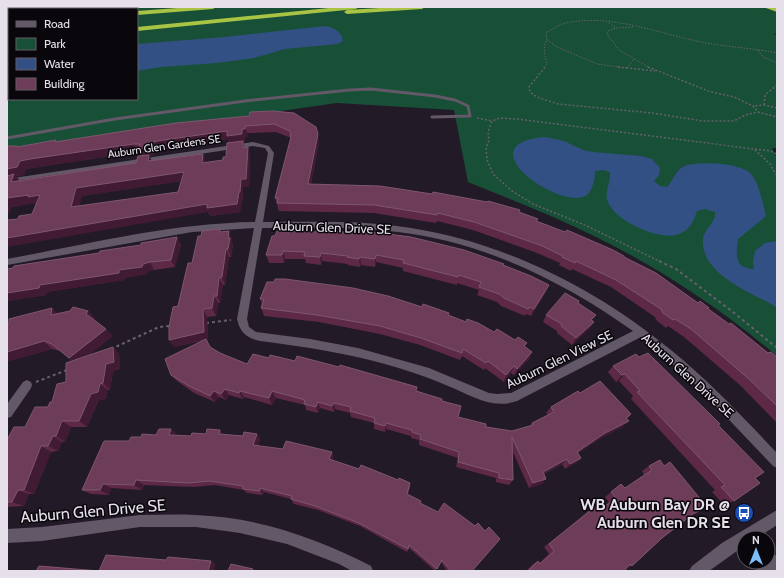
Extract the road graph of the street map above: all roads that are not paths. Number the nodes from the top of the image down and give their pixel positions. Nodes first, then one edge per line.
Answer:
1 (213, 7) edge
2 (356, 7) edge
3 (422, 7) edge
4 (768, 7) edge
5 (777, 8) edge
6 (138, 13) edge
7 (218, 21) junction
8 (138, 29) edge
9 (432, 117) dead end
10 (7, 138) edge
11 (7, 181) edge
12 (258, 225) junction
13 (7, 262) edge
14 (642, 332) junction
15 (27, 385) road end
16 (7, 413) edge
17 (777, 462) edge
18 (777, 517) edge
19 (7, 536) edge
20 (777, 562) edge
21 (366, 571) edge
22 (697, 571) edge
23 (763, 571) edge

1 - 6 highway
2 - 7 highway
3 - 7 highway
4 - 5 highway
7 - 8 highway
9 - 10 lane
11 - 12 street, Auburn Glen Gardens SE
12 - 13 street, Auburn Glen Drive SE
12 - 14 street, Auburn Glen Drive SE
12 - 14 street, Auburn Glen View SE
14 - 17 street, Auburn Glen Drive SE
15 - 16 street
18 - 22 street
19 - 21 street, Auburn Glen Drive SE
20 - 23 street

